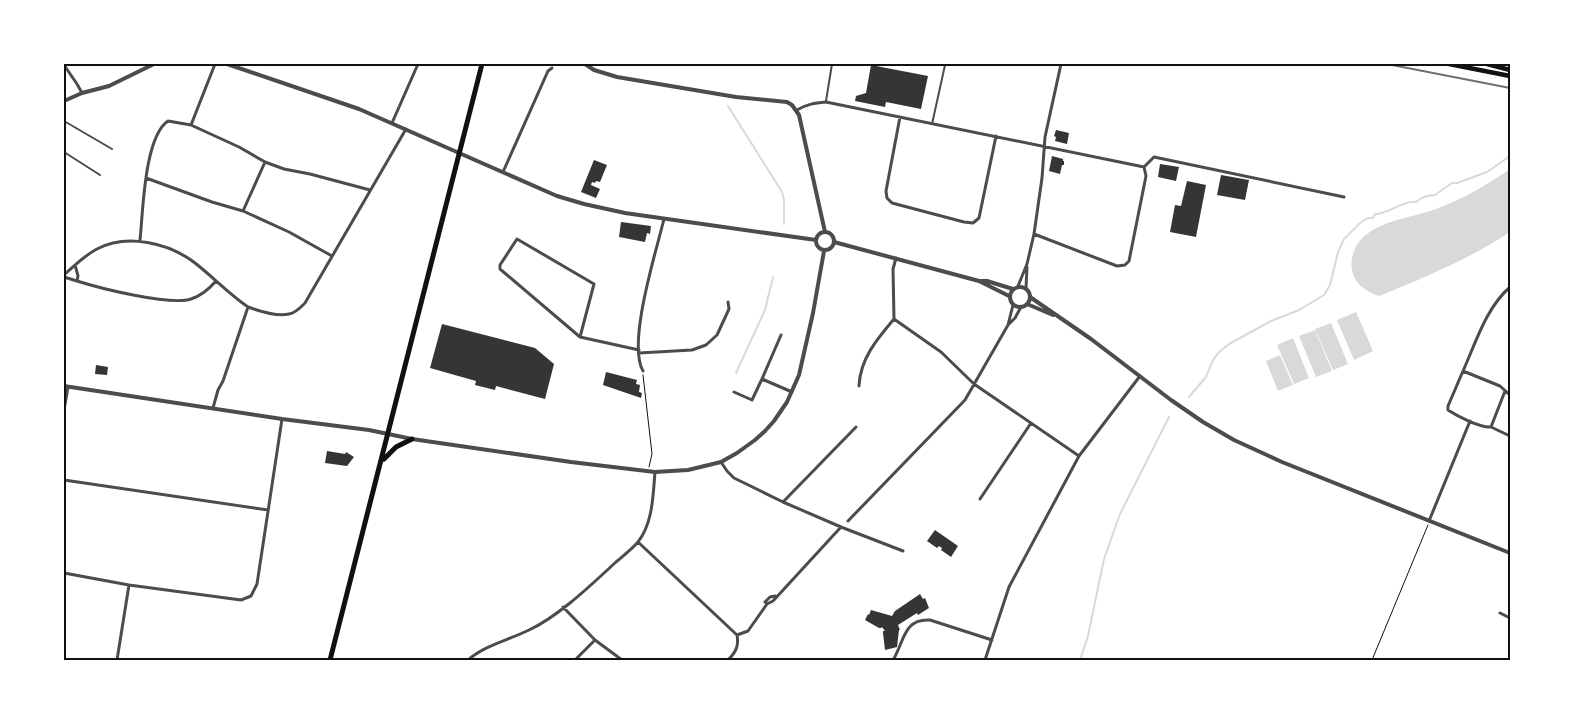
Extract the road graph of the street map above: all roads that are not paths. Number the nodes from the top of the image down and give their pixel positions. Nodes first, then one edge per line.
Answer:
1 (154, 64) edge
2 (215, 64) edge
3 (226, 64) edge
4 (418, 64) edge
5 (482, 64) edge
6 (585, 64) edge
7 (832, 64) edge
8 (1061, 64) edge
9 (1450, 64) edge
10 (1487, 64) edge
11 (64, 65) edge
12 (945, 65) dead end
13 (552, 68) dead end
14 (1510, 70) edge
15 (1510, 76) edge
16 (82, 94) junction
17 (64, 102) edge
18 (826, 102) junction
19 (796, 110) junction
20 (900, 117) junction
21 (64, 121) edge
22 (392, 123) junction
23 (932, 124) junction
24 (191, 125) junction
25 (406, 129) junction
26 (996, 136) junction
27 (1044, 146) junction
28 (112, 149) dead end
29 (64, 152) edge
30 (266, 162) junction
31 (1144, 168) junction
32 (503, 172) junction
33 (100, 175) dead end
34 (146, 178) junction
35 (370, 190) junction
36 (1344, 197) dead end
37 (243, 211) junction
38 (664, 219) junction
39 (825, 232) junction
40 (1034, 234) junction
41 (140, 240) junction
42 (816, 240) junction
43 (834, 242) junction
44 (824, 251) junction
45 (332, 256) junction
46 (896, 258) junction
47 (1027, 264) junction
48 (75, 265) junction
49 (64, 276) edge
50 (77, 281) junction
51 (216, 281) junction
52 (979, 281) junction
53 (1018, 286) junction
54 (1510, 287) edge
55 (1026, 288) junction
56 (1013, 289) junction
57 (1010, 296) junction
58 (1030, 297) junction
59 (728, 302) dead end
60 (1027, 304) junction
61 (1013, 305) junction
62 (248, 307) junction
63 (1021, 307) junction
64 (1059, 318) junction
65 (894, 320) junction
66 (1008, 325) junction
67 (781, 335) dead end
68 (580, 337) junction
69 (639, 352) junction
70 (1463, 371) junction
71 (643, 372) road end
72 (1140, 376) junction
73 (762, 379) junction
74 (974, 384) junction
75 (66, 386) edge
76 (860, 386) dead end
77 (1506, 391) junction
78 (734, 392) dead end
79 (792, 392) junction
80 (1510, 395) edge
81 (213, 408) junction
82 (64, 410) edge
83 (282, 419) junction
84 (1470, 421) junction
85 (1031, 424) junction
86 (1491, 427) junction
87 (856, 428) dead end
88 (388, 434) junction
89 (1510, 436) edge
90 (412, 439) junction
91 (1079, 456) junction
92 (382, 461) junction
93 (722, 462) junction
94 (655, 472) junction
95 (64, 480) edge
96 (980, 499) dead end
97 (783, 502) junction
98 (268, 510) junction
99 (848, 521) dead end
100 (1430, 521) junction
101 (842, 527) junction
102 (638, 542) junction
103 (903, 551) dead end
104 (1510, 553) edge
105 (64, 574) edge
106 (129, 585) junction
107 (563, 607) junction
108 (1500, 614) dead end
109 (1510, 618) edge
110 (737, 635) junction
111 (595, 640) junction
112 (992, 640) junction
113 (117, 660) edge
114 (330, 660) edge
115 (468, 660) edge
116 (575, 660) edge
117 (622, 660) edge
118 (728, 660) edge
119 (893, 660) edge
120 (985, 660) edge

1 - 16 street
2 - 24 street
3 - 22 street
4 - 22 street
5 - 88 main road
6 - 19 street
7 - 18 lane
8 - 27 street
9 - 15 main road
10 - 14 main road
11 - 16 street
12 - 23 lane
13 - 32 street
16 - 17 street
18 - 19 street
18 - 20 street
19 - 39 street
20 - 23 street
20 - 26 street
21 - 28 lane
22 - 25 street
23 - 26 street
24 - 30 street
24 - 34 street
25 - 32 street
25 - 35 street
26 - 27 street
27 - 31 street
27 - 40 street
29 - 33 lane
30 - 35 street
30 - 37 street
31 - 36 street
31 - 40 street
32 - 38 street
34 - 37 street
34 - 41 street
35 - 45 street
37 - 45 street
38 - 42 street
38 - 69 street
39 - 42 street
39 - 43 street
40 - 47 street
41 - 48 street
41 - 51 street
42 - 44 street
43 - 44 street
43 - 46 street
44 - 79 street
45 - 62 street
46 - 52 street
46 - 65 street
47 - 53 street
47 - 55 street
48 - 49 street
48 - 50 street
49 - 50 street
50 - 51 street
51 - 62 street
52 - 56 street
52 - 57 street
53 - 55 street
53 - 56 street
54 - 70 street
55 - 58 street
56 - 57 street
57 - 61 street
58 - 60 street
58 - 64 street
59 - 69 street
60 - 63 street
60 - 64 street
61 - 63 street
61 - 66 street
62 - 81 street
63 - 66 street
64 - 72 street
65 - 74 street
65 - 76 street
66 - 74 street
67 - 73 street
68 - 68 street
68 - 69 street
69 - 71 street
70 - 77 street
70 - 84 street
72 - 91 street
72 - 100 street
73 - 78 street
73 - 79 street
74 - 85 street
74 - 99 street
75 - 81 street
75 - 82 street
77 - 80 street
77 - 86 street
79 - 93 street
81 - 83 street
83 - 88 street
83 - 98 street
84 - 86 street
84 - 100 street
85 - 91 street
85 - 96 street
86 - 89 street
87 - 97 street
88 - 90 street
88 - 92 main road
90 - 92 main road
90 - 94 street
91 - 112 street
92 - 114 main road
93 - 94 street
93 - 97 street
94 - 102 street
95 - 98 street
97 - 101 street
98 - 106 street
100 - 104 street
101 - 103 street
101 - 110 street
102 - 107 street
102 - 110 street
105 - 106 street
106 - 113 street
107 - 111 street
107 - 115 street
108 - 109 street
110 - 118 street
111 - 116 street
111 - 117 street
112 - 119 street
112 - 120 street

